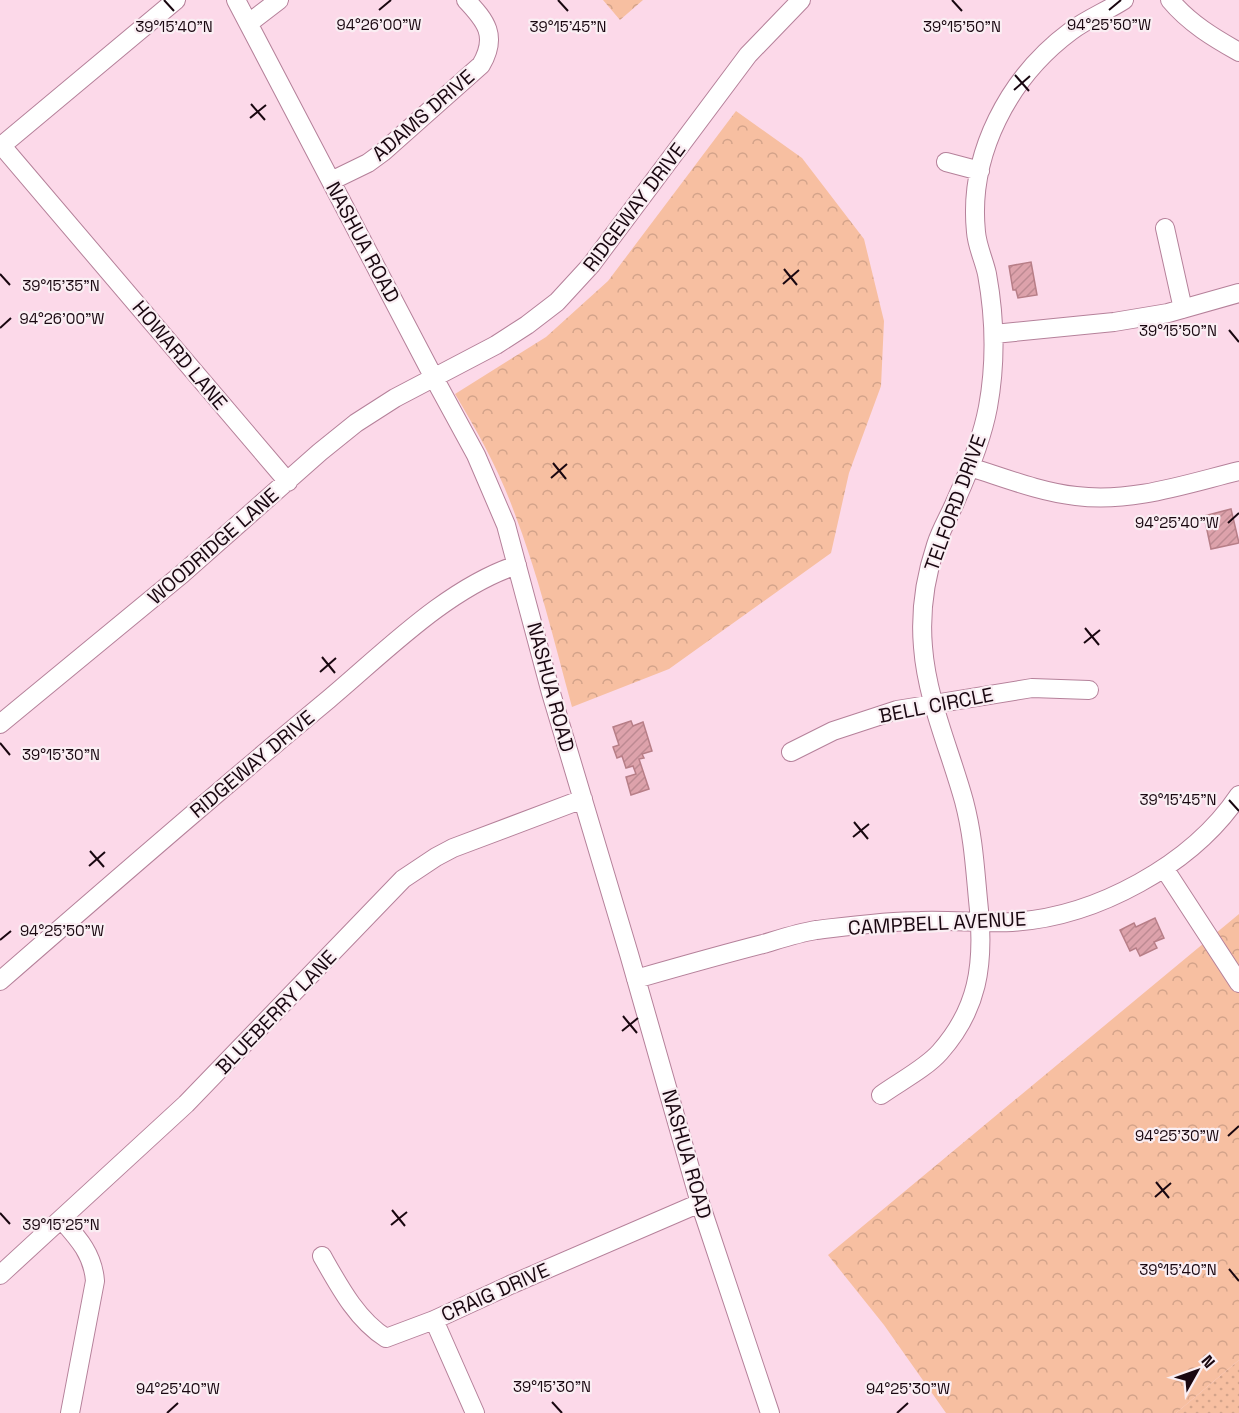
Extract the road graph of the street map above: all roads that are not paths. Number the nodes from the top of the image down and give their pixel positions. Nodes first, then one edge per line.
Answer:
1 (176, 0) edge
2 (236, 0) edge
3 (279, 0) edge
4 (466, 0) edge
5 (801, 0) edge
6 (1124, 0) edge
7 (1170, 0) edge
8 (249, 23) junction
9 (1239, 52) edge
10 (1, 146) edge
11 (946, 162) dead end
12 (980, 171) junction
13 (331, 181) junction
14 (1165, 228) dead end
15 (1239, 293) edge
16 (1183, 309) junction
17 (994, 334) junction
18 (433, 376) junction
19 (970, 467) junction
20 (1239, 471) edge
21 (288, 482) junction
22 (517, 565) junction
23 (1089, 690) dead end
24 (934, 703) junction
25 (0, 724) edge
26 (791, 752) dead end
27 (1239, 795) edge
28 (582, 799) junction
29 (1164, 868) junction
30 (981, 921) junction
31 (636, 979) junction
32 (0, 981) edge
33 (1239, 983) edge
34 (881, 1095) dead end
35 (700, 1203) junction
36 (62, 1219) junction
37 (322, 1256) dead end
38 (0, 1275) edge
39 (434, 1320) junction
40 (70, 1413) edge
41 (475, 1413) edge
42 (770, 1413) edge

1 - 10 street
2 - 8 street, NASHUA ROAD
3 - 8 street
4 - 13 street, ADAMS DRIVE
5 - 18 street, RIDGEWAY DRIVE
6 - 12 street, TELFORD DRIVE
7 - 9 street
8 - 13 street, NASHUA ROAD
10 - 21 street, HOWARD LANE
11 - 12 street
12 - 17 street, TELFORD DRIVE
13 - 18 street, NASHUA ROAD
14 - 16 street
15 - 16 street
16 - 17 street
17 - 19 street, TELFORD DRIVE
18 - 21 street, WOODRIDGE LANE
18 - 22 street, NASHUA ROAD
19 - 20 street
19 - 24 street, TELFORD DRIVE
21 - 25 street, WOODRIDGE LANE
22 - 28 street, NASHUA ROAD
22 - 32 street, RIDGEWAY DRIVE
23 - 24 street, BELL CIRCLE
24 - 26 street, BELL CIRCLE
24 - 30 street, TELFORD DRIVE
27 - 29 street, CAMPBELL AVENUE
28 - 31 street, NASHUA ROAD
28 - 36 street, BLUEBERRY LANE
29 - 30 street, CAMPBELL AVENUE
29 - 33 street
30 - 31 street, CAMPBELL AVENUE
30 - 34 street, TELFORD DRIVE
31 - 35 street, NASHUA ROAD
35 - 39 street, CRAIG DRIVE
35 - 42 street, NASHUA ROAD
36 - 38 street, BLUEBERRY LANE
36 - 40 street
37 - 39 street, CRAIG DRIVE
39 - 41 street

